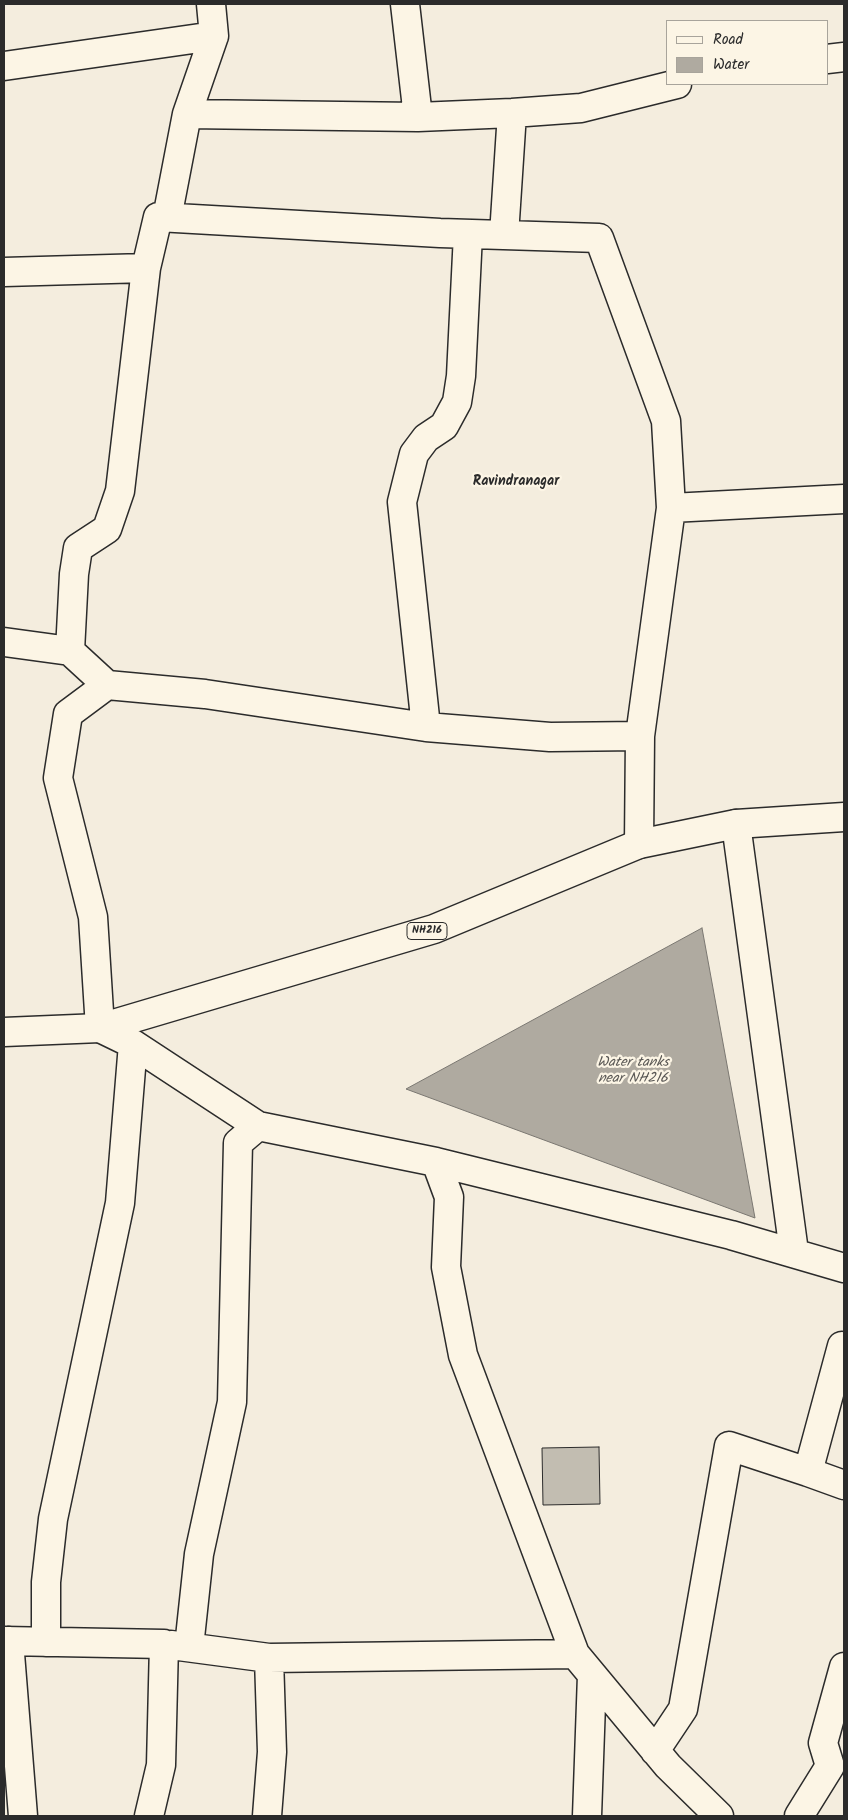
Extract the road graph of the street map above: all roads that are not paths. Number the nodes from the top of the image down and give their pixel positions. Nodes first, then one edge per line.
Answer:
1 (211, 4) edge
2 (405, 4) edge
3 (214, 36) junction
4 (844, 57) edge
5 (828, 59) edge
6 (4, 66) edge
7 (673, 85) edge
8 (512, 113) junction
9 (187, 114) junction
10 (418, 117) junction
11 (167, 218) junction
12 (468, 234) junction
13 (504, 235) junction
14 (146, 268) junction
15 (4, 272) edge
16 (844, 499) edge
17 (671, 508) junction
18 (4, 642) edge
19 (70, 651) junction
20 (106, 685) junction
21 (426, 727) junction
22 (640, 736) junction
23 (844, 817) edge
24 (736, 824) junction
25 (639, 844) junction
26 (100, 1028) junction
27 (4, 1032) edge
28 (133, 1044) junction
29 (258, 1126) junction
30 (436, 1162) junction
31 (794, 1252) junction
32 (844, 1268) edge
33 (843, 1340) edge
34 (808, 1472) junction
35 (844, 1485) edge
36 (6, 1641) edge
37 (46, 1642) junction
38 (176, 1646) junction
39 (269, 1658) junction
40 (583, 1665) junction
41 (844, 1667) edge
42 (655, 1751) junction
43 (23, 1816) edge
44 (149, 1816) edge
45 (267, 1816) edge
46 (587, 1816) edge
47 (719, 1816) edge
48 (799, 1816) edge

1 - 3 main road
2 - 10 main road
3 - 6 main road
3 - 9 main road
4 - 5 main road
7 - 8 main road
8 - 10 main road
8 - 13 main road
9 - 10 main road
9 - 11 main road
11 - 12 main road
11 - 14 main road
12 - 13 main road
12 - 21 main road
13 - 17 main road
14 - 15 main road
14 - 19 main road
16 - 17 main road
17 - 22 main road
18 - 19 main road
19 - 20 main road
20 - 21 main road
20 - 26 main road
21 - 22 main road
22 - 25 main road
23 - 24 main road, NH216
24 - 25 main road, NH216
24 - 31 main road
25 - 26 main road, NH216
26 - 27 main road, NH216
26 - 28 main road
28 - 29 main road
28 - 37 main road
29 - 30 main road
29 - 38 main road
30 - 31 main road
30 - 40 main road
31 - 32 main road
33 - 34 main road
34 - 35 main road
34 - 42 main road
36 - 37 main road
36 - 43 main road
37 - 38 main road
38 - 39 main road
38 - 44 main road
39 - 40 main road
39 - 45 main road
40 - 42 main road
40 - 46 main road
41 - 48 main road
42 - 47 main road

